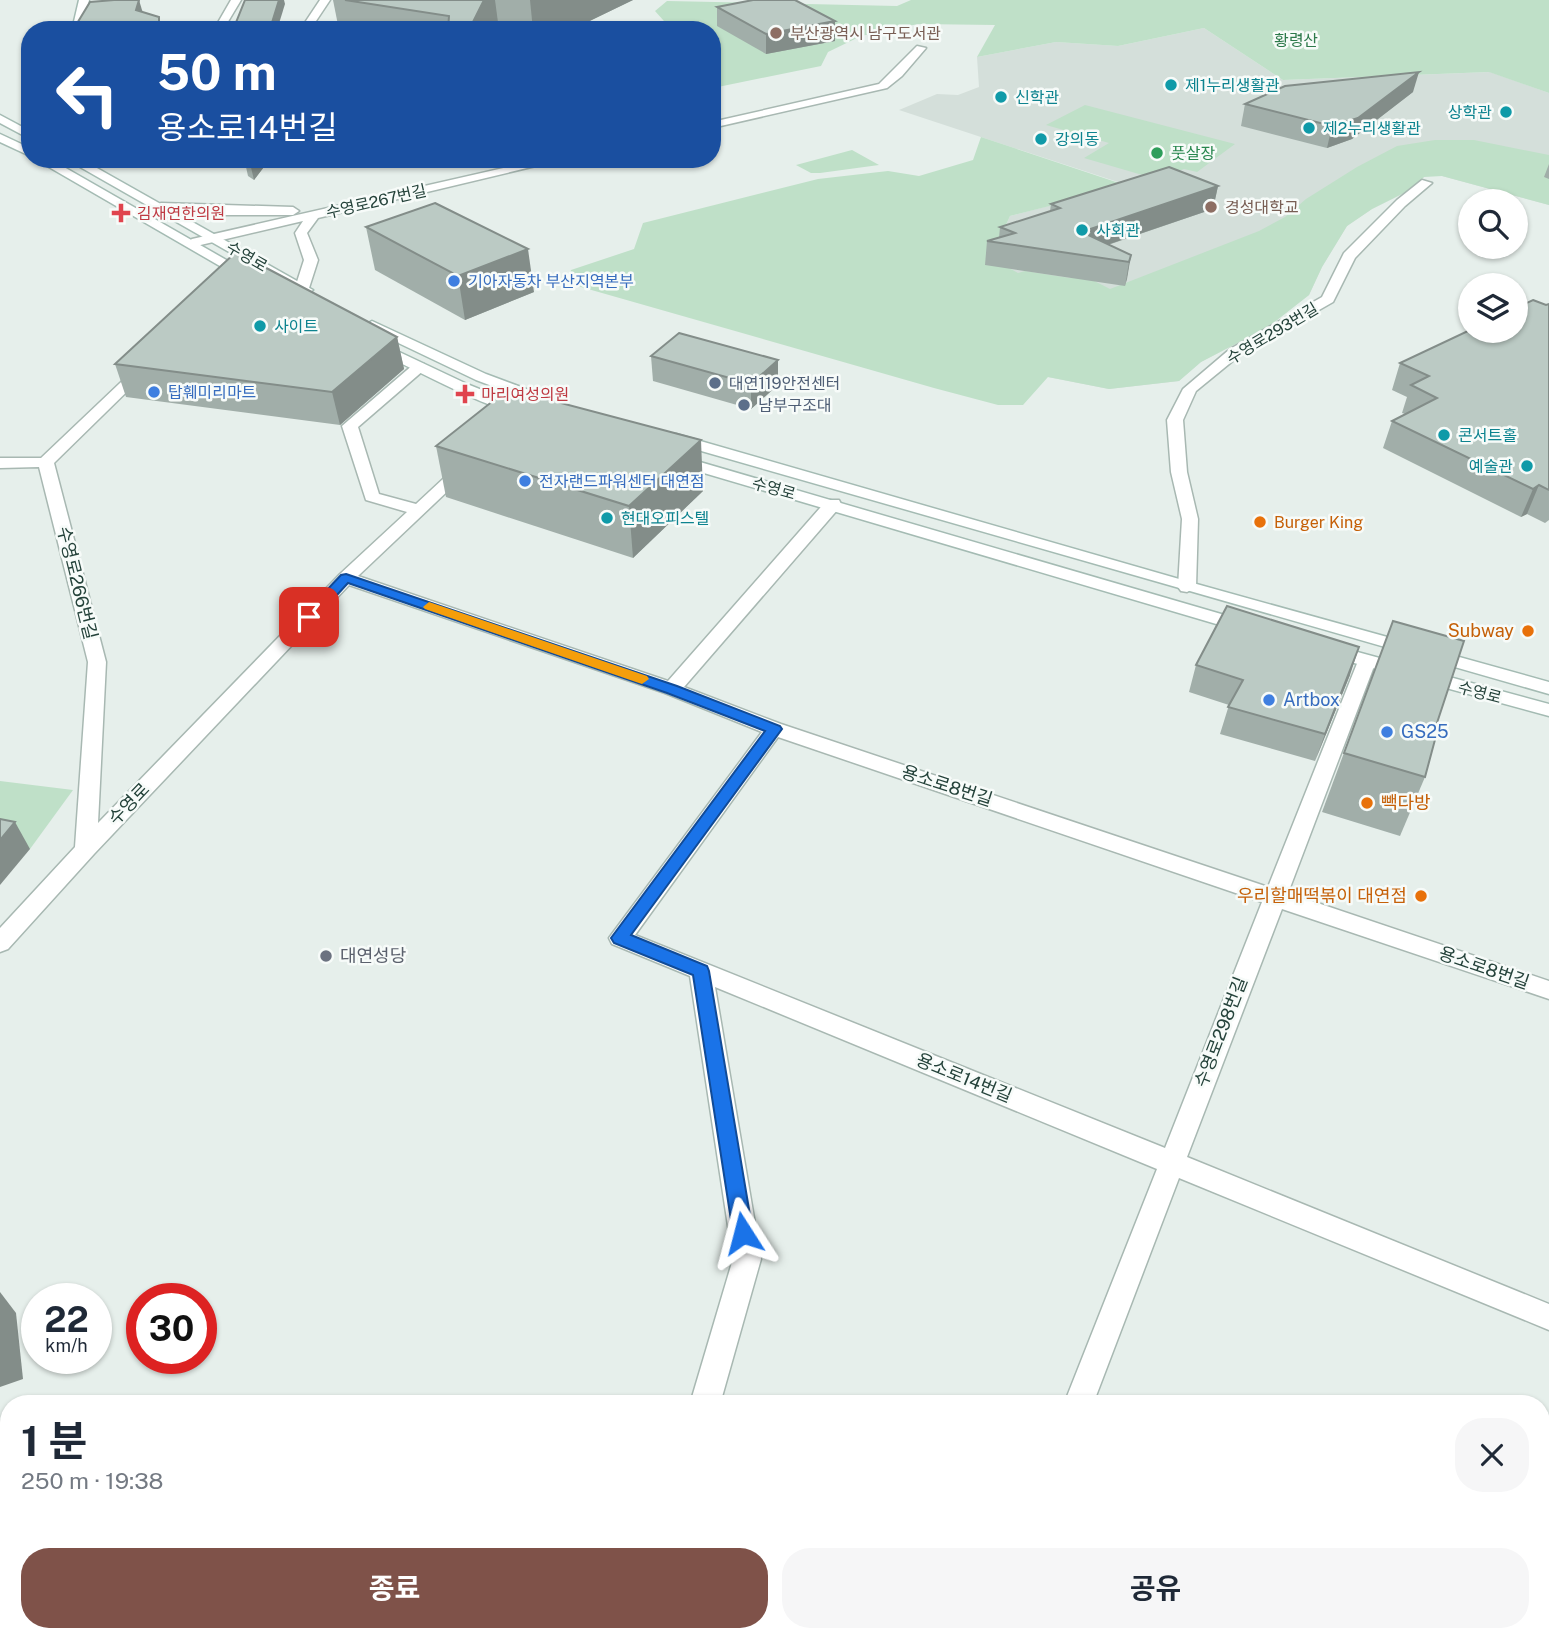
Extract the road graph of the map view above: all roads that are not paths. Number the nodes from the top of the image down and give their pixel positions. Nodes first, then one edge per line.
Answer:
1 (84, 0) edge
2 (236, 0) edge
3 (325, 0) edge
4 (79, 21) edge
5 (224, 21) edge
6 (311, 21) edge
7 (921, 48) dead end
8 (0, 118) edge
9 (721, 123) edge
10 (21, 129) edge
11 (5, 139) edge
12 (21, 148) edge
13 (57, 168) edge
14 (95, 168) edge
15 (520, 168) edge
16 (1426, 183) dead end
17 (161, 208) junction
18 (344, 209) junction
19 (313, 216) junction
20 (216, 238) junction
21 (192, 243) junction
22 (267, 287) edge
23 (302, 288) junction
24 (320, 298) edge
25 (356, 317) edge
26 (359, 337) edge
27 (154, 358) edge
28 (419, 367) junction
29 (560, 406) edge
30 (525, 417) edge
31 (664, 436) edge
32 (663, 456) edge
33 (477, 457) edge
34 (46, 462) junction
35 (2, 466) edge
36 (833, 505) junction
37 (419, 510) junction
38 (346, 578) junction
39 (1187, 587) junction
40 (1264, 632) edge
41 (1315, 646) edge
42 (1367, 661) junction
43 (1549, 688) edge
44 (672, 689) junction
45 (1549, 710) edge
46 (775, 729) junction
47 (86, 849) junction
48 (1274, 895) junction
49 (0, 943) edge
50 (701, 971) junction
51 (1549, 990) edge
52 (1171, 1161) junction
53 (1549, 1317) edge
54 (708, 1395) edge
55 (1081, 1395) edge

1 - 4 street
2 - 5 street
3 - 6 street
7 - 9 street
8 - 10 street
11 - 12 street
13 - 21 street, 수영로
14 - 17 street, 수영로
15 - 18 street, 수영로267번길
16 - 39 street, 수영로293번길
17 - 18 street
17 - 20 street, 수영로
18 - 19 street, 수영로267번길
19 - 20 street, 수영로267번길
19 - 23 street
20 - 21 street, 수영로267번길
20 - 23 street, 수영로
21 - 22 street, 수영로
23 - 24 street, 수영로
25 - 29 street
26 - 28 street
27 - 34 street
28 - 30 street
28 - 37 street
31 - 39 street, 수영로
32 - 36 street, 수영로
33 - 37 street, 수영로
34 - 35 street
34 - 47 street, 수영로266번길
36 - 40 street, 수영로
36 - 44 street
37 - 38 street, 수영로
38 - 44 street, 용소로8번길
38 - 47 street, 수영로
39 - 43 street, 수영로
41 - 42 street, 수영로
42 - 45 street, 수영로
42 - 48 street, 수영로298번길
44 - 46 street, 용소로8번길
46 - 48 street, 용소로8번길
46 - 50 street, 용소로14번길
47 - 49 street
48 - 51 street, 용소로8번길
48 - 52 street, 수영로298번길
50 - 52 street, 용소로14번길
50 - 54 street
52 - 53 street, 용소로14번길
52 - 55 street, 수영로298번길

